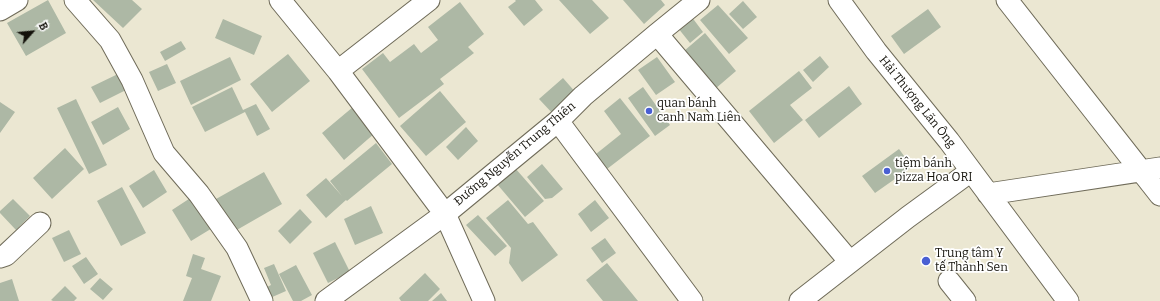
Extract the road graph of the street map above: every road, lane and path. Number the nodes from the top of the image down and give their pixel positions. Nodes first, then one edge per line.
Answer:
1 (17, 0) edge
2 (75, 0) edge
3 (280, 0) edge
4 (429, 0) edge
5 (699, 0) edge
6 (838, 0) edge
7 (1006, 0) edge
8 (0, 10) edge
9 (657, 34) junction
10 (338, 72) junction
11 (558, 121) junction
12 (1151, 170) edge
13 (971, 171) junction
14 (988, 194) junction
15 (1160, 194) edge
16 (445, 214) junction
17 (40, 223) dead end
18 (0, 257) edge
19 (850, 262) junction
20 (949, 281) dead end
21 (262, 301) edge
22 (326, 301) edge
23 (484, 301) edge
24 (692, 301) edge
25 (800, 301) edge
26 (965, 301) edge
27 (1068, 301) edge

1 - 8 street
2 - 21 street
3 - 10 street
4 - 10 street
5 - 9 street, Đường Nguyễn Trung Thiên
6 - 13 street, Hải Thượng Lãn Ông
7 - 12 street
9 - 11 street, Đường Nguyễn Trung Thiên
9 - 19 street
10 - 16 street
11 - 16 street, Đường Nguyễn Trung Thiên
11 - 24 street
12 - 14 street
12 - 15 street
13 - 14 street, Hải Thượng Lãn Ông
13 - 19 street
14 - 27 street, Hải Thượng Lãn Ông
16 - 22 street, Đường Nguyễn Trung Thiên
16 - 23 street
17 - 18 street
19 - 25 street
20 - 26 street

